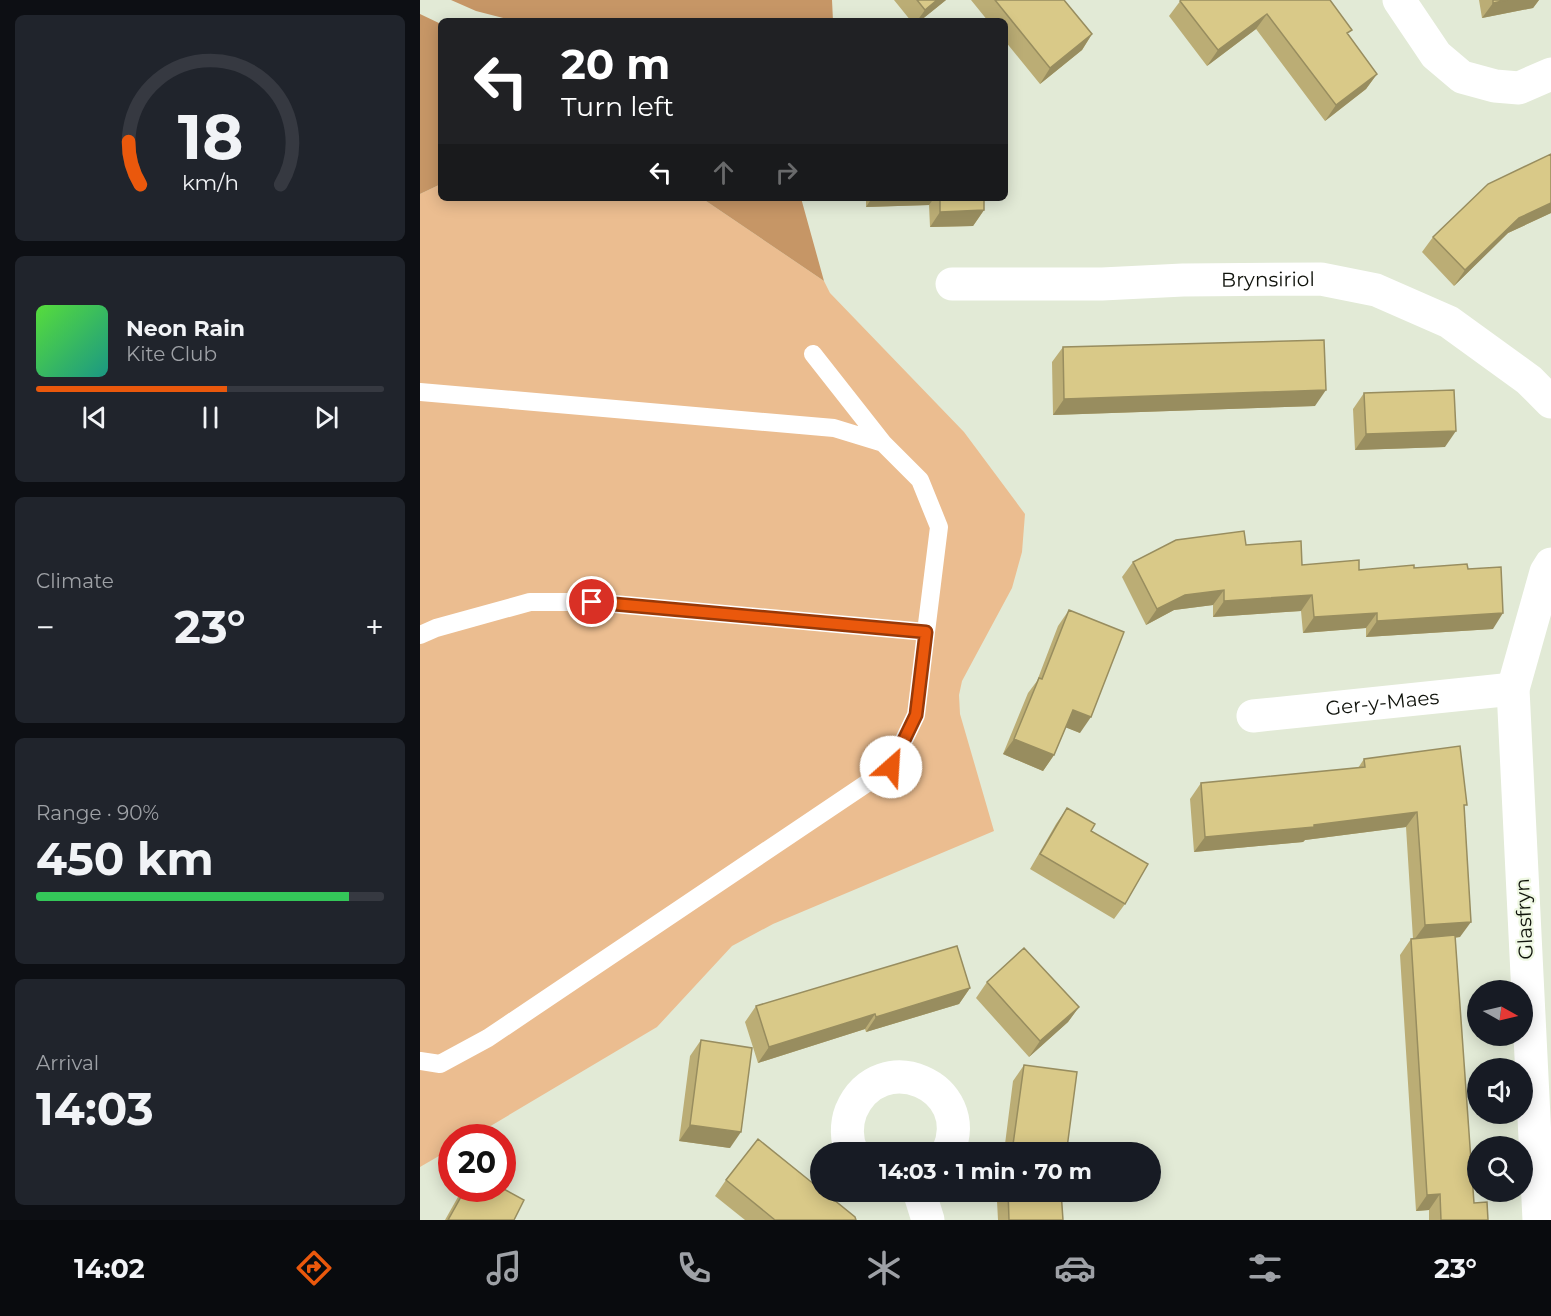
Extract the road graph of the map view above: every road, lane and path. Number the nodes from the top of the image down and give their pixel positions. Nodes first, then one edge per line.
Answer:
1 (1399, 0) edge
2 (1551, 74) edge
3 (952, 284) dead end
4 (813, 354) dead end
5 (420, 392) edge
6 (1551, 402) edge
7 (883, 443) junction
8 (1551, 564) edge
9 (926, 632) junction
10 (420, 635) edge
11 (1513, 689) junction
12 (1253, 716) dead end
13 (420, 1061) edge
14 (849, 1142) edge
15 (953, 1142) edge
16 (922, 1202) edge
17 (928, 1220) edge
18 (1539, 1220) edge

1 - 2 street
3 - 6 street, Brynsiriol
4 - 7 lane
5 - 7 lane
7 - 9 lane
8 - 11 street, Glasfryn
9 - 10 lane
9 - 13 lane
11 - 12 street, Ger-y-Maes
11 - 18 street, Glasfryn
14 - 15 street
16 - 17 street

